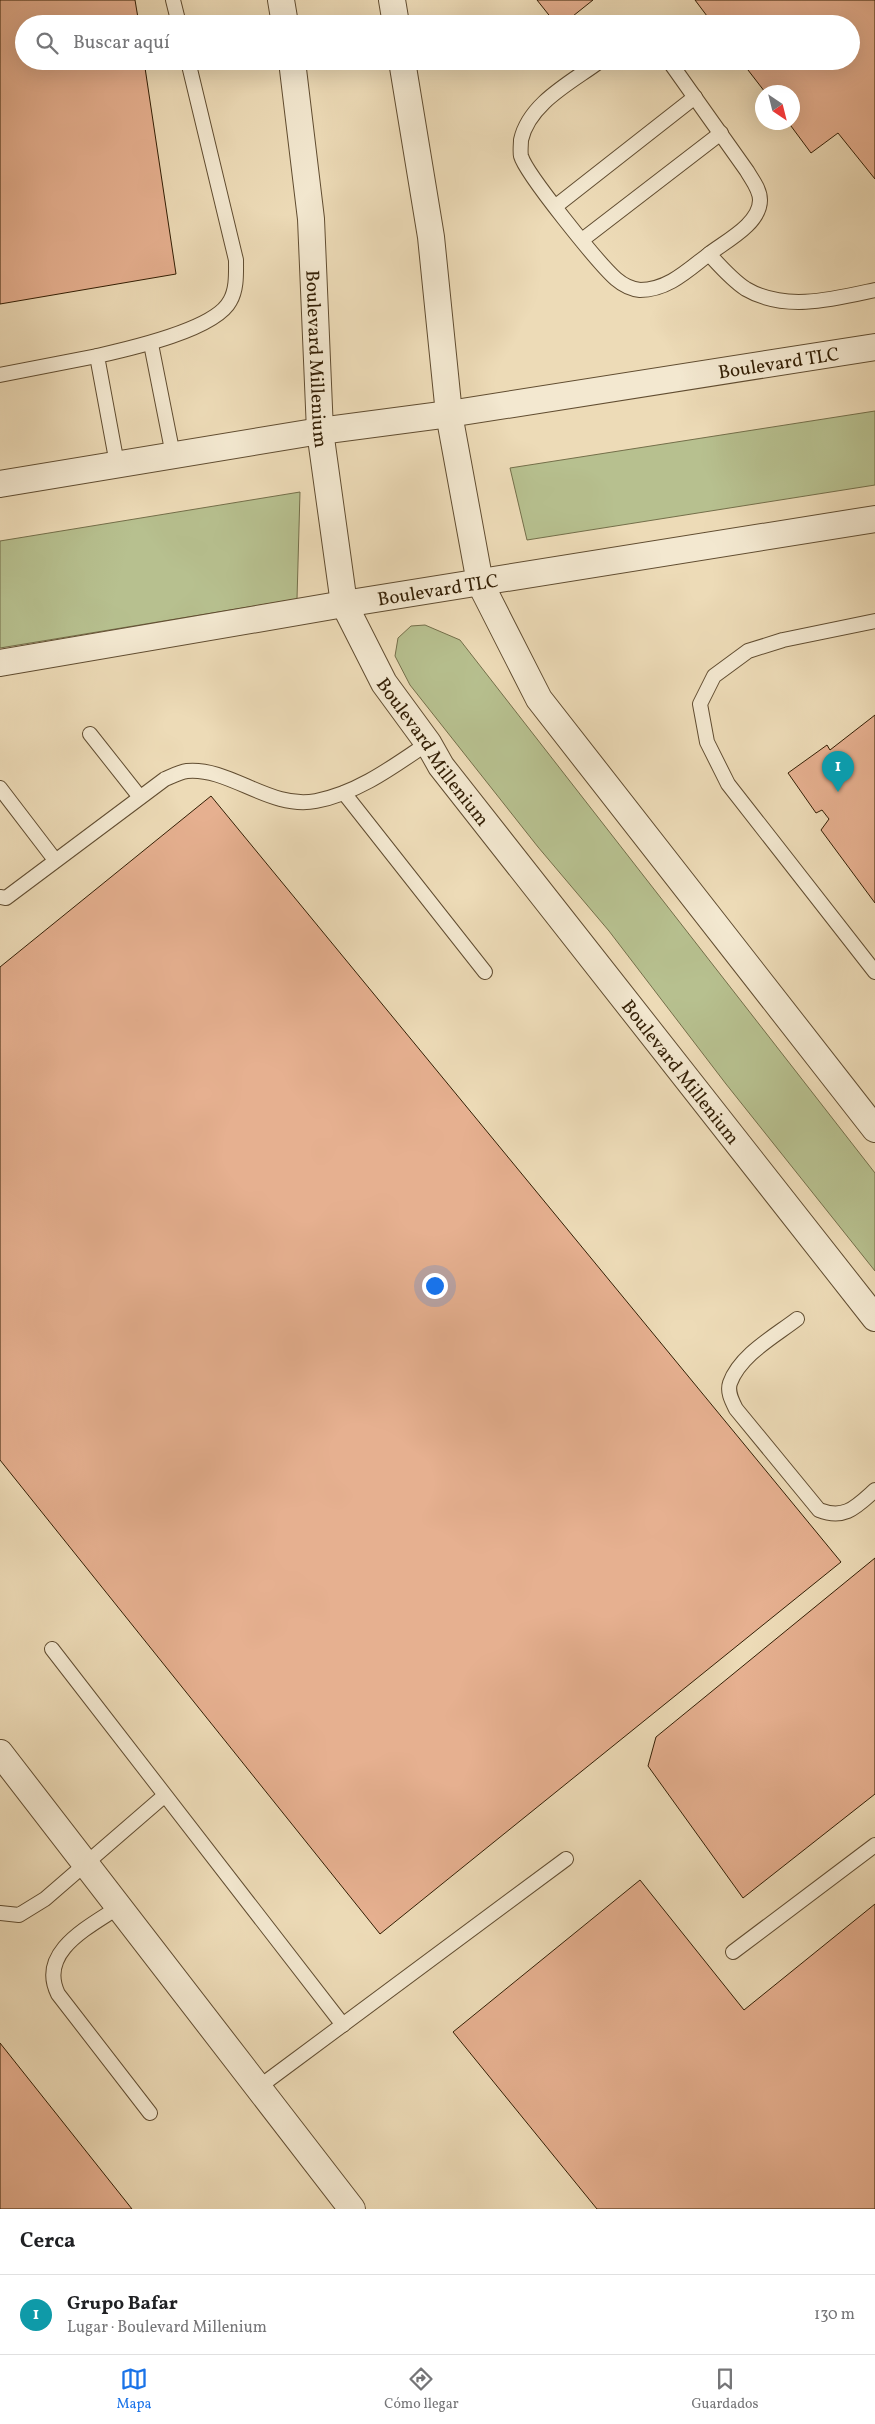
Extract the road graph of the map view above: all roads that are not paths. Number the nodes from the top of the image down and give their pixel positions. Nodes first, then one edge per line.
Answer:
1 (173, 0) edge
2 (281, 0) edge
3 (392, 0) edge
4 (177, 15) edge
5 (284, 15) edge
6 (394, 15) edge
7 (190, 70) edge
8 (293, 70) edge
9 (403, 70) edge
10 (588, 70) edge
11 (676, 70) edge
12 (695, 97) junction
13 (721, 133) junction
14 (556, 206) junction
15 (582, 240) junction
16 (709, 254) junction
17 (875, 290) edge
18 (151, 344) junction
19 (875, 347) edge
20 (97, 356) junction
21 (0, 375) edge
22 (449, 414) junction
23 (320, 431) junction
24 (173, 455) junction
25 (117, 464) junction
26 (0, 484) edge
27 (875, 519) edge
28 (480, 583) junction
29 (344, 604) junction
30 (875, 621) edge
31 (0, 663) edge
32 (90, 734) dead end
33 (428, 743) junction
34 (0, 788) edge
35 (344, 793) junction
36 (139, 796) junction
37 (55, 860) junction
38 (0, 897) edge
39 (485, 972) dead end
40 (875, 972) edge
41 (875, 1128) edge
42 (875, 1318) edge
43 (797, 1319) dead end
44 (875, 1490) edge
45 (52, 1650) dead end
46 (0, 1753) edge
47 (164, 1796) junction
48 (875, 1845) edge
49 (566, 1859) dead end
50 (85, 1862) junction
51 (120, 1906) junction
52 (0, 1913) edge
53 (733, 1952) dead end
54 (343, 2025) junction
55 (259, 2087) junction
56 (150, 2113) dead end
57 (352, 2209) edge

1 - 4 lane
2 - 5 street
3 - 6 street
7 - 18 lane
8 - 23 street, Boulevard Millenium
9 - 22 street
10 - 14 lane
11 - 12 lane
12 - 13 lane
12 - 14 lane
13 - 15 lane
13 - 16 lane
14 - 15 lane
15 - 16 lane
16 - 17 lane
18 - 20 lane
18 - 24 lane
19 - 22 street, Boulevard TLC
20 - 21 lane
20 - 25 lane
22 - 23 street, Boulevard TLC
22 - 28 street
23 - 24 street, Boulevard TLC
23 - 29 street, Boulevard Millenium
24 - 25 street, Boulevard TLC
25 - 26 street, Boulevard TLC
27 - 28 street, Boulevard TLC
28 - 29 street, Boulevard TLC
28 - 41 street
29 - 31 street, Boulevard TLC
29 - 33 street, Boulevard Millenium
30 - 40 lane
32 - 36 lane
33 - 35 lane
33 - 42 street, Boulevard Millenium
34 - 37 lane
35 - 36 lane
35 - 39 lane
36 - 37 lane
37 - 38 lane
43 - 44 lane
45 - 47 lane
46 - 50 street
47 - 50 lane
47 - 54 lane
48 - 53 lane
49 - 54 lane
50 - 51 street
50 - 52 lane
51 - 55 street
51 - 56 lane
54 - 55 lane
55 - 57 street

